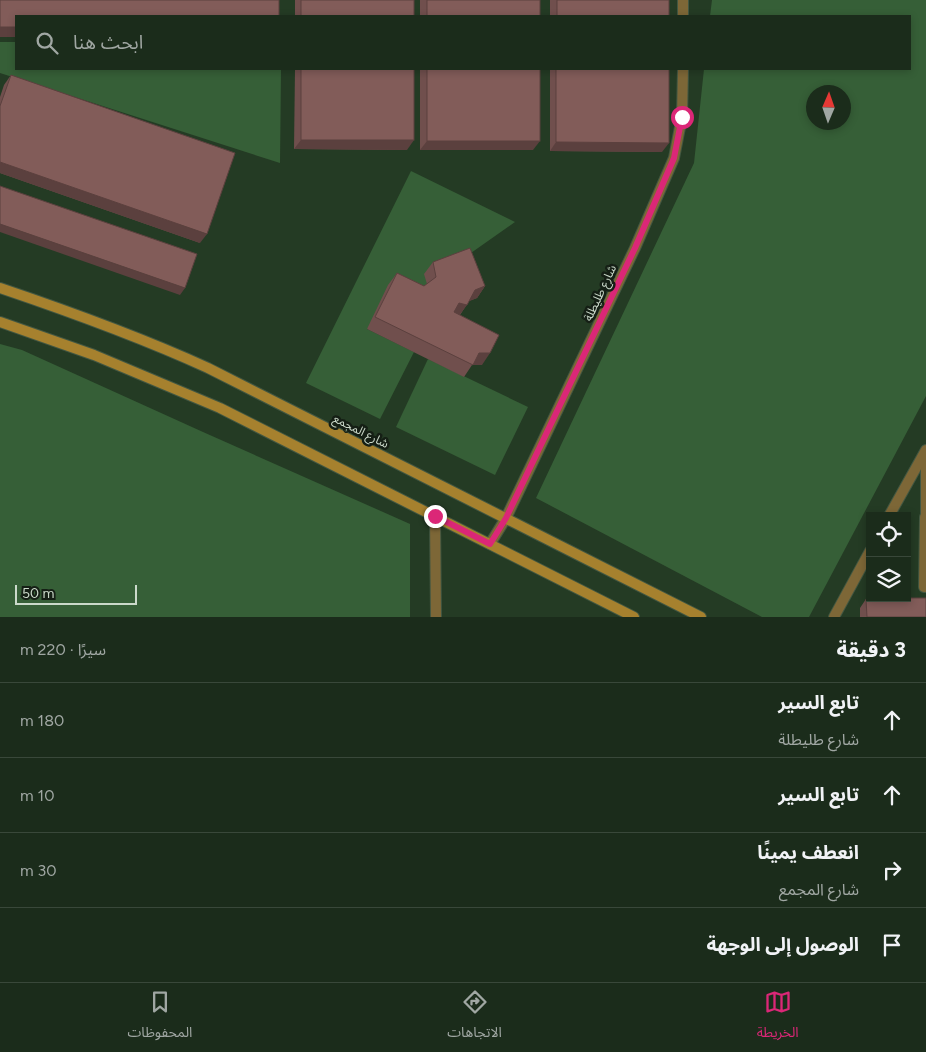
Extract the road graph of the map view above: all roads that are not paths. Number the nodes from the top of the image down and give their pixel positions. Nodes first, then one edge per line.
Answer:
1 (683, 0) edge
2 (683, 15) edge
3 (683, 70) edge
4 (0, 288) edge
5 (0, 322) edge
6 (926, 450) edge
7 (891, 512) edge
8 (435, 516) junction
9 (925, 517) edge
10 (506, 518) junction
11 (490, 544) junction
12 (867, 557) edge
13 (926, 587) edge
14 (436, 617) edge
15 (634, 617) edge
16 (702, 617) edge
17 (834, 617) edge

1 - 2 street
3 - 10 street, شارع طليطلة
4 - 10 street, شارع المجمع
5 - 8 street
6 - 7 street
6 - 9 street
8 - 11 street
8 - 14 street
9 - 13 street
10 - 11 street, شارع طليطلة
10 - 16 street, شارع المجمع
11 - 15 street
12 - 17 street

